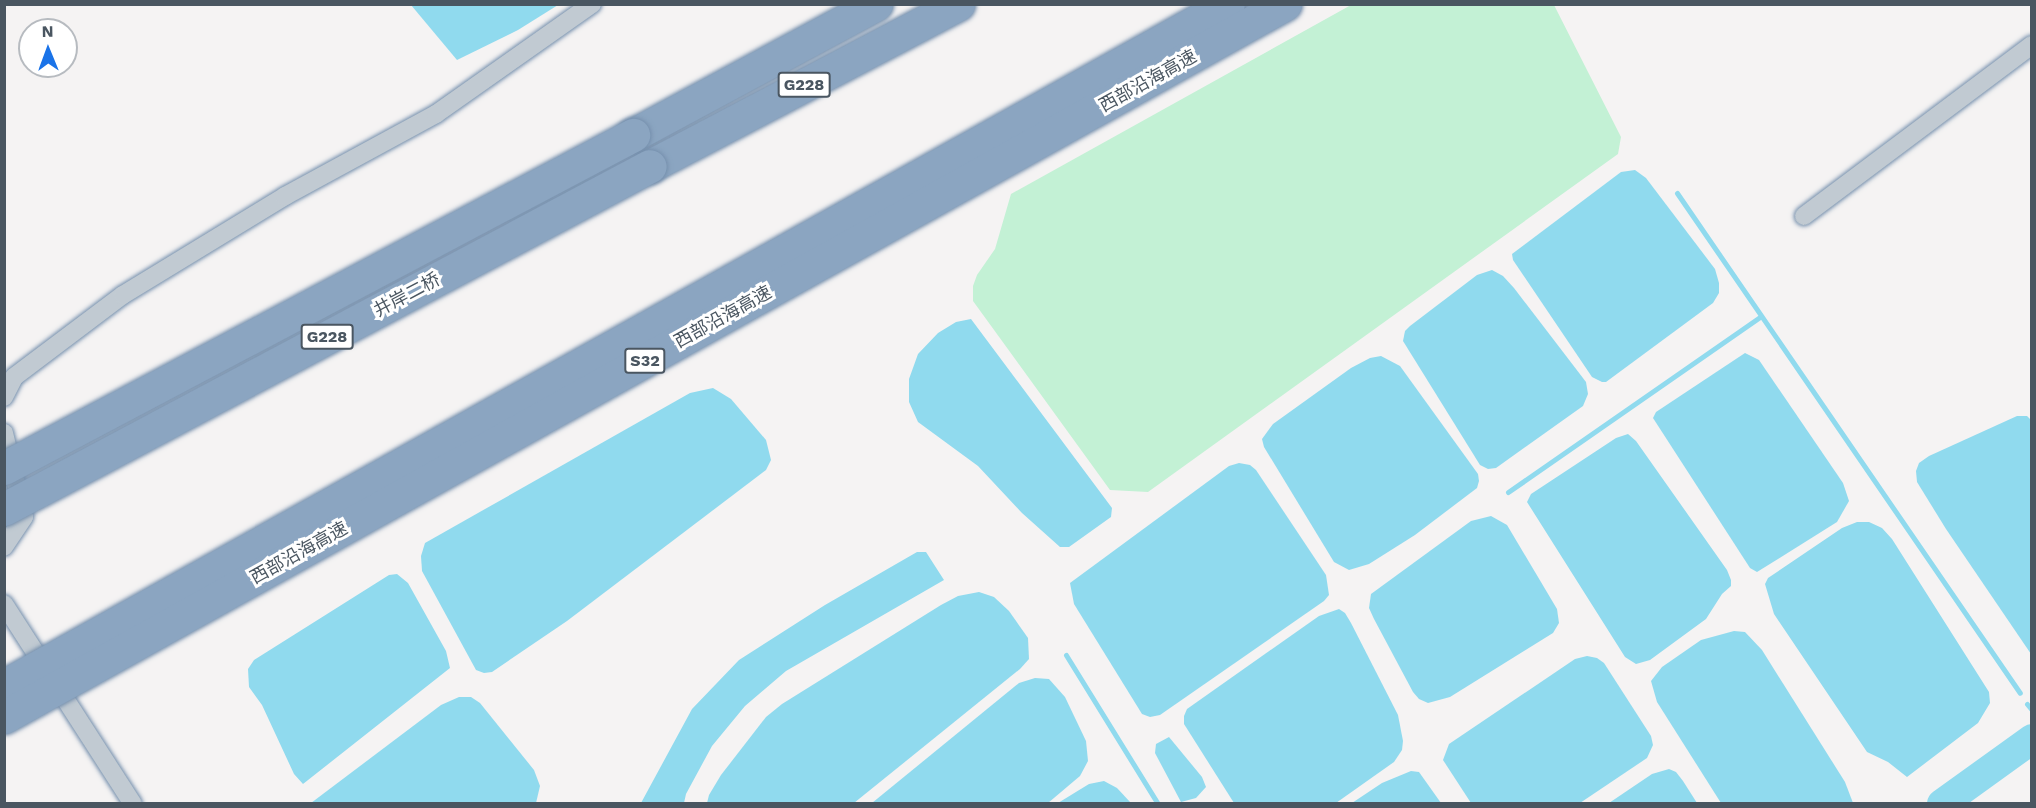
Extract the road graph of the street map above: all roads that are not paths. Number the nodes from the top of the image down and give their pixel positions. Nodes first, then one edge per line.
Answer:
1 (592, 4) edge
2 (876, 4) edge
3 (958, 4) edge
4 (1228, 4) edge
5 (1285, 4) edge
6 (1290, 4) edge
7 (2031, 45) edge
8 (1804, 216) dead end
9 (4, 397) edge
10 (4, 433) edge
11 (4, 468) edge
12 (4, 508) edge
13 (4, 547) edge
14 (4, 604) edge
15 (4, 686) edge
16 (58, 688) junction
17 (4, 717) edge
18 (133, 804) edge

1 - 9 street
2 - 11 highway, 井岸二桥 / G228, bridge
3 - 12 highway, 井岸二桥 / G228, bridge
4 - 15 highway, 西部沿海高速 / S32, bridge
5 - 17 highway, 西部沿海高速 / S32, bridge
6 - 16 street
7 - 8 street
10 - 13 street
14 - 16 street
16 - 18 street

